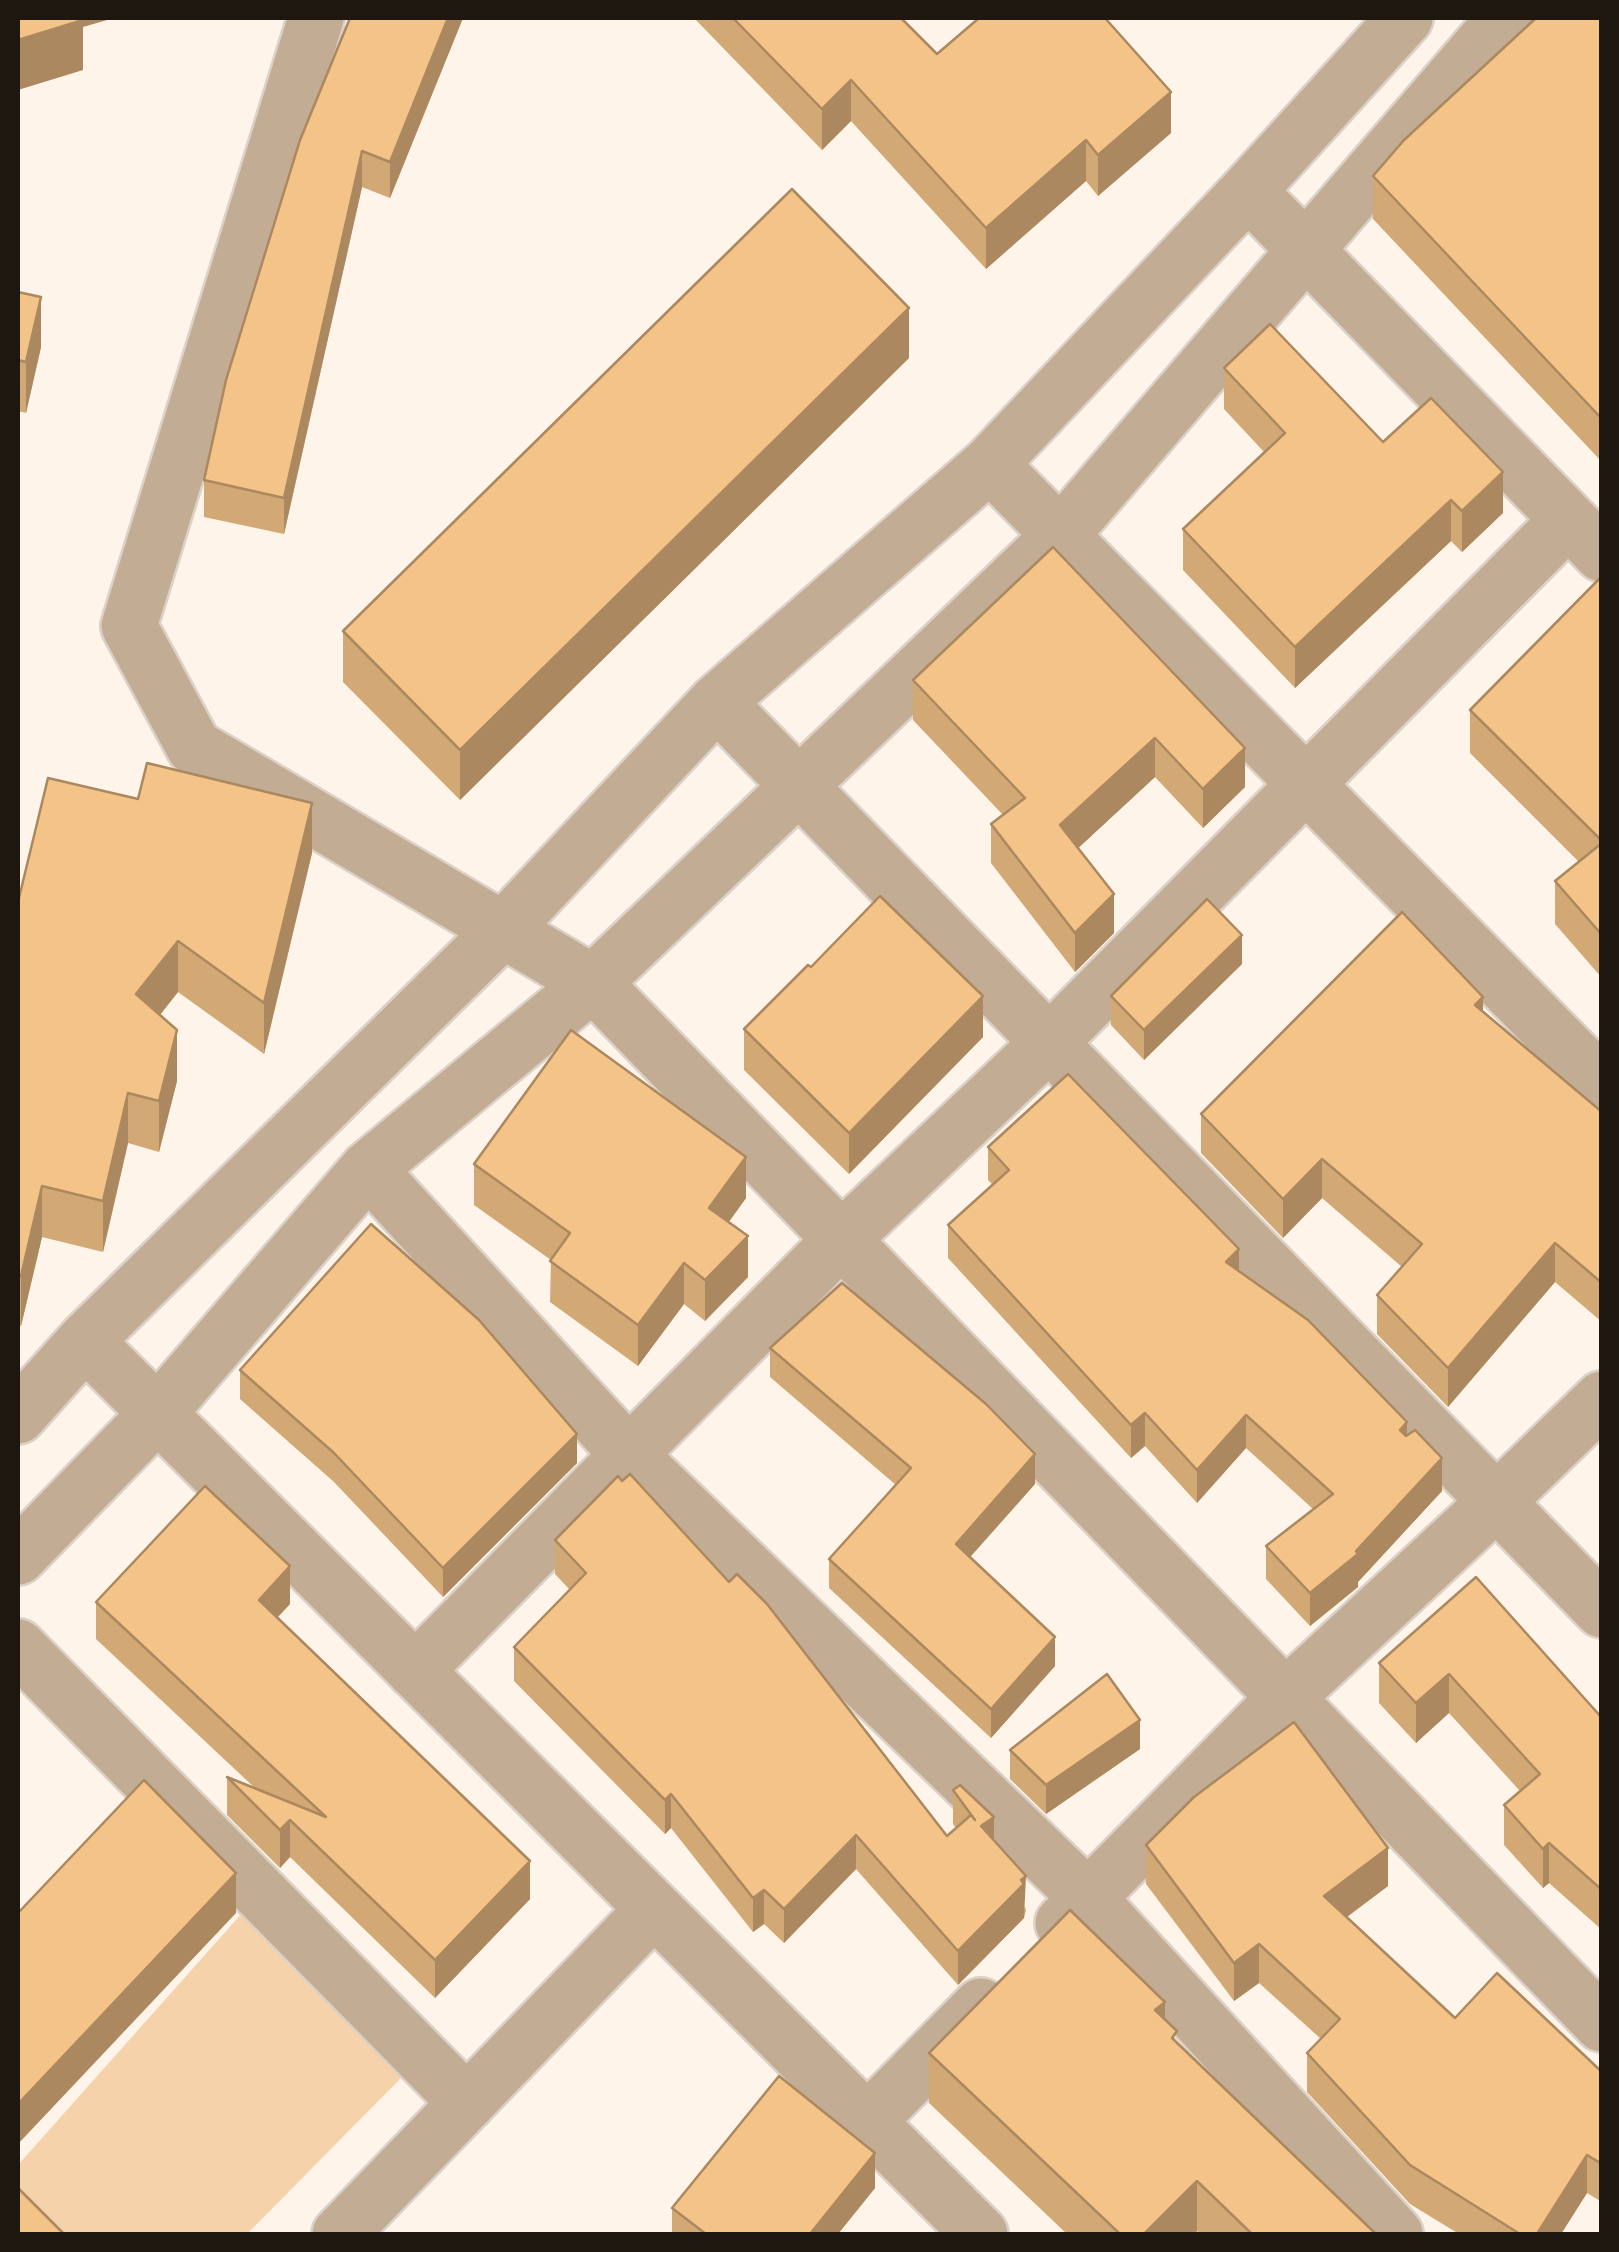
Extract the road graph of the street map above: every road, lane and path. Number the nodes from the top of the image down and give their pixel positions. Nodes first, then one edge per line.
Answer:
1 (316, 18) edge
2 (1405, 18) edge
3 (1504, 18) edge
4 (1248, 191) junction
5 (1304, 249) junction
6 (990, 464) junction
7 (1060, 536) junction
8 (1584, 537) edge
9 (717, 702) junction
10 (1306, 784) junction
11 (798, 786) junction
12 (502, 930) junction
13 (593, 983) junction
14 (1049, 1043) junction
15 (1602, 1084) edge
16 (368, 1169) junction
17 (842, 1240) junction
18 (86, 1341) junction
19 (1602, 1399) edge
20 (158, 1413) junction
21 (18, 1416) edge
22 (629, 1455) junction
23 (1496, 1502) junction
24 (18, 1556) edge
25 (1602, 1610) edge
26 (18, 1647) edge
27 (415, 1671) junction
28 (1285, 1698) junction
29 (1088, 1898) junction
30 (653, 1910) junction
31 (1602, 2024) edge
32 (467, 2103) junction
33 (866, 2123) junction
34 (340, 2234) edge
35 (980, 2234) edge
36 (1395, 2234) edge

1 - 12 street
2 - 4 street
3 - 5 street
4 - 5 street
4 - 6 street
5 - 7 street
5 - 8 street
6 - 7 street
6 - 9 street
7 - 10 street
7 - 11 street
8 - 10 street
9 - 11 street
9 - 12 street
10 - 14 street
10 - 15 street
11 - 13 street
11 - 14 street
12 - 13 street
12 - 18 street
13 - 16 street
13 - 17 street
14 - 17 street
14 - 23 street
16 - 20 street
16 - 22 street
17 - 22 street
17 - 28 street
18 - 20 street
18 - 21 street
19 - 23 street
20 - 24 street
20 - 27 street
22 - 27 street
22 - 29 street
23 - 25 street
23 - 28 street
26 - 32 street
27 - 30 street
28 - 29 street
28 - 31 street
29 - 33 street
29 - 36 street
30 - 32 street
30 - 33 street
32 - 34 street
33 - 35 street

